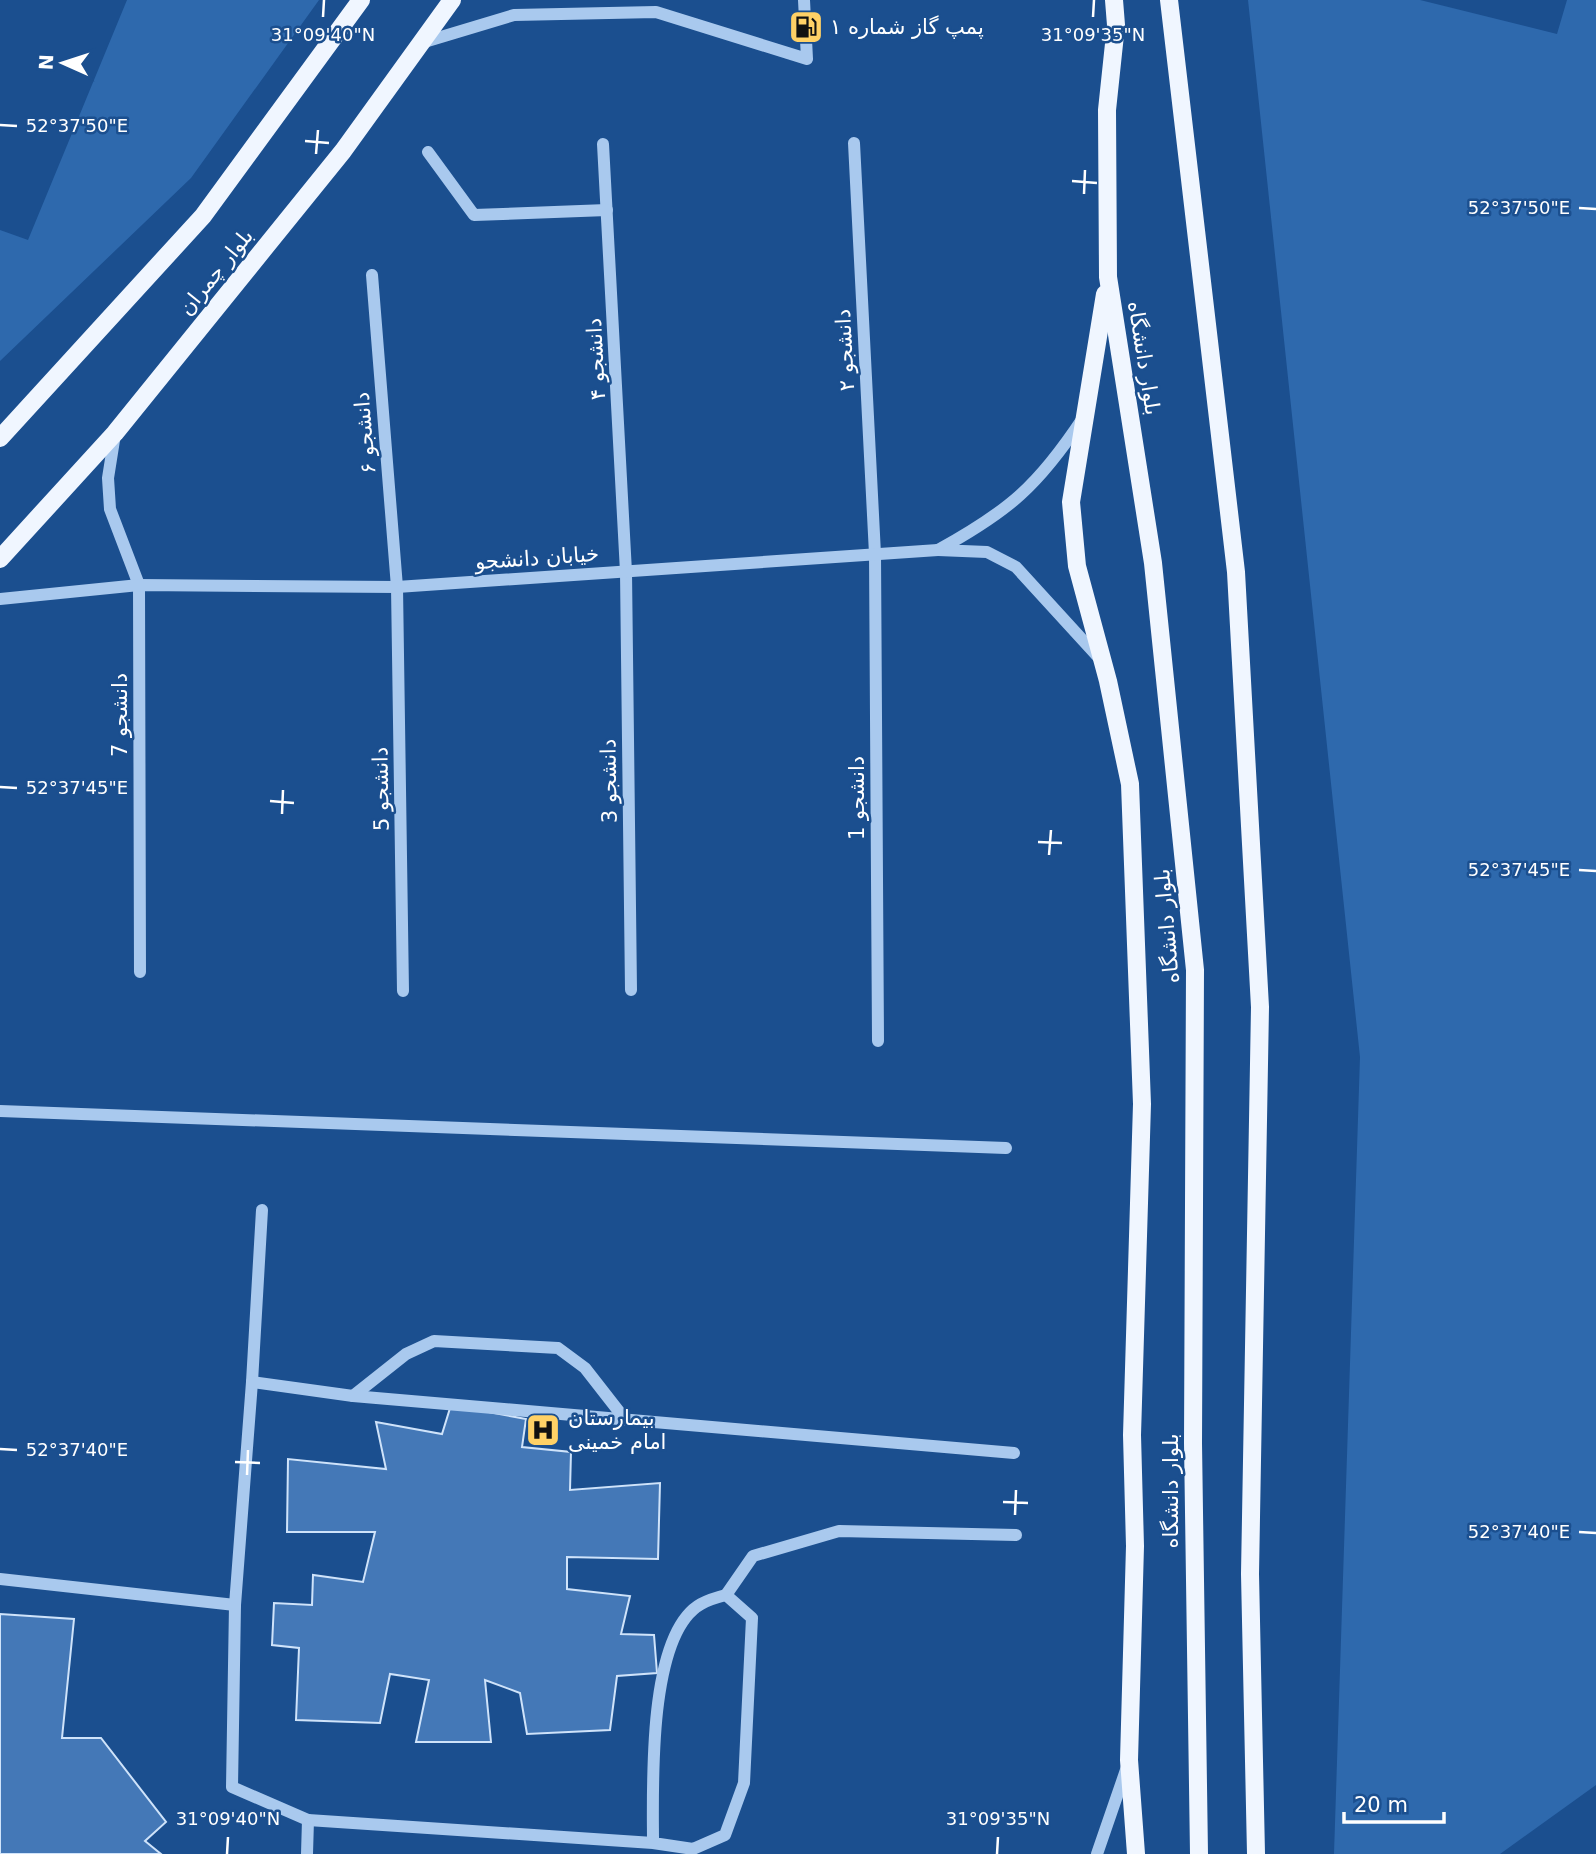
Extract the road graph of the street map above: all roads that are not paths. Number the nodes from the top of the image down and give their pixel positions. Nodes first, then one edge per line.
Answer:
1 (361, 0) edge
2 (452, 0) edge
3 (804, 0) edge
4 (1114, 0) edge
5 (1170, 4) edge
6 (421, 43) junction
7 (854, 143) dead end
8 (603, 144) dead end
9 (428, 152) dead end
10 (607, 210) junction
11 (372, 275) dead end
12 (1108, 277) junction
13 (1085, 415) junction
14 (116, 433) junction
15 (0, 438) edge
16 (938, 550) junction
17 (875, 554) junction
18 (0, 559) edge
19 (626, 572) junction
20 (139, 585) junction
21 (397, 587) junction
22 (0, 599) edge
23 (1104, 664) junction
24 (140, 972) dead end
25 (631, 990) dead end
26 (403, 991) dead end
27 (878, 1041) dead end
28 (0, 1111) edge
29 (1006, 1148) dead end
30 (261, 1210) dead end
31 (252, 1382) junction
32 (353, 1396) junction
33 (624, 1418) junction
34 (1014, 1453) dead end
35 (1016, 1535) dead end
36 (0, 1579) edge
37 (726, 1595) junction
38 (235, 1605) junction
39 (1129, 1760) junction
40 (308, 1820) junction
41 (653, 1843) junction
42 (307, 1854) edge
43 (1097, 1854) edge
44 (1136, 1854) edge
45 (1199, 1854) edge
46 (1256, 1854) edge

1 - 15 main road
2 - 6 main road, بلوار چمران
3 - 6 street
4 - 12 main road, بلوار دانشگاه
5 - 46 main road
6 - 14 main road, بلوار چمران
7 - 17 street, دانشجو ۲
8 - 10 street, دانشجو ۴
9 - 10 street
10 - 19 street, دانشجو ۴
11 - 21 street, دانشجو ۶
12 - 13 main road
12 - 45 main road, بلوار دانشگاه
13 - 16 street, خیابان دانشجو
13 - 23 main road
14 - 18 main road, بلوار چمران
14 - 20 street
16 - 17 street, خیابان دانشجو
16 - 23 street, خیابان دانشجو
17 - 19 street, خیابان دانشجو
17 - 27 street, دانشجو 1
19 - 21 street, خیابان دانشجو
19 - 25 street, دانشجو 3
20 - 21 street, خیابان دانشجو
20 - 22 street, خیابان دانشجو
20 - 24 street, دانشجو 7
21 - 26 street, دانشجو 5
23 - 39 main road
28 - 29 street
30 - 31 street
31 - 32 street
31 - 38 street
32 - 33 street
32 - 33 street
33 - 34 street
35 - 37 street
36 - 38 street
37 - 41 street
37 - 41 street
38 - 40 street
39 - 43 street
39 - 44 main road
40 - 41 street
40 - 42 street

